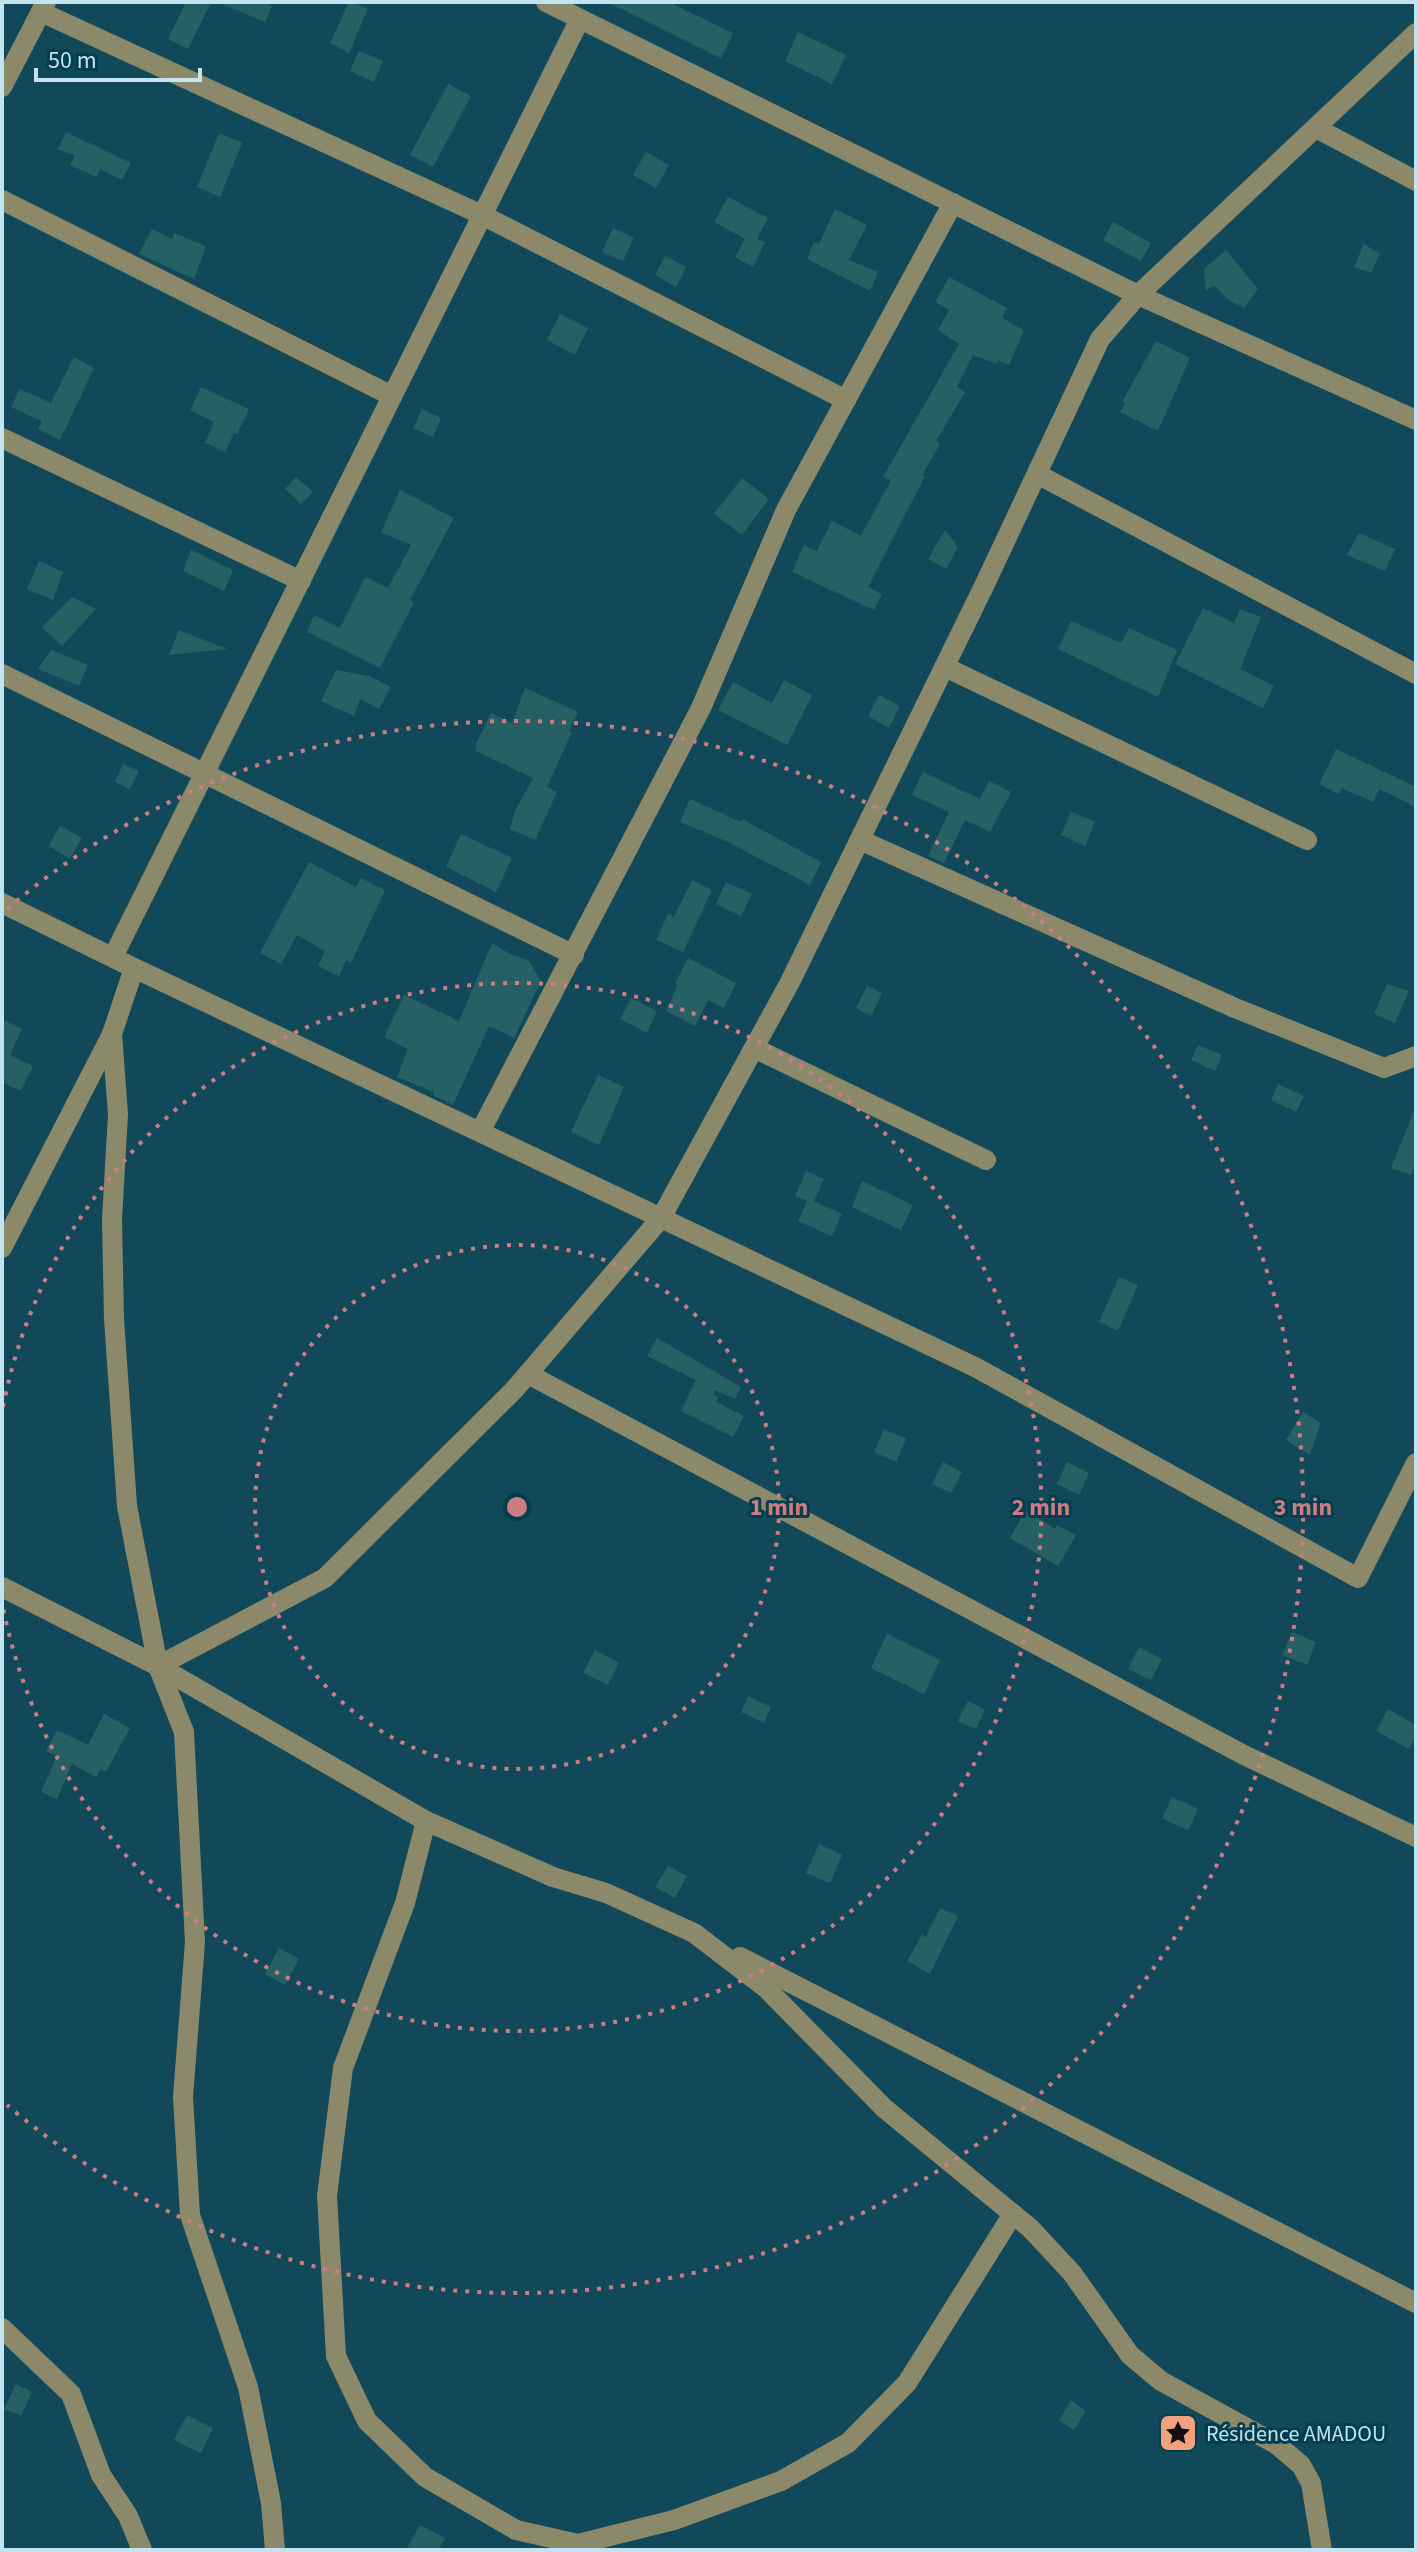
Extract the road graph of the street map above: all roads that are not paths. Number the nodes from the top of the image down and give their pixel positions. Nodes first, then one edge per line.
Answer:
1 (546, 2) edge
2 (44, 7) edge
3 (580, 19) junction
4 (1416, 33) edge
5 (1406, 51) edge
6 (2, 87) edge
7 (1316, 128) junction
8 (1416, 181) edge
9 (2, 200) edge
10 (953, 203) junction
11 (482, 215) junction
12 (1138, 295) junction
13 (392, 396) junction
14 (846, 400) junction
15 (1416, 420) edge
16 (2, 438) edge
17 (1037, 474) junction
18 (301, 581) junction
19 (945, 667) junction
20 (2, 674) edge
21 (1416, 674) edge
22 (205, 772) junction
23 (860, 840) junction
24 (1307, 840) dead end
25 (2, 903) edge
26 (574, 955) junction
27 (113, 957) junction
28 (134, 968) junction
29 (112, 1034) junction
30 (754, 1048) junction
31 (1416, 1056) edge
32 (480, 1132) junction
33 (986, 1160) dead end
34 (661, 1218) junction
35 (2, 1248) edge
36 (528, 1374) junction
37 (1416, 1463) edge
38 (2, 1587) edge
39 (158, 1666) junction
40 (426, 1821) junction
41 (1416, 1837) edge
42 (694, 1933) junction
43 (1013, 2214) junction
44 (1416, 2303) edge
45 (2, 2328) edge
46 (142, 2550) edge
47 (275, 2550) edge
48 (1322, 2550) edge

1 - 3 street
2 - 6 street
2 - 11 street
3 - 10 street
3 - 11 street
4 - 5 street
5 - 7 street
7 - 8 street
7 - 12 street
9 - 13 street
10 - 12 street
10 - 14 street
11 - 13 street
11 - 14 street
12 - 15 street
12 - 17 street
13 - 18 street
14 - 26 street
16 - 18 street
17 - 19 street
17 - 21 street
18 - 22 street
19 - 23 street
19 - 24 street
20 - 22 street
22 - 26 street
22 - 27 street
23 - 30 street
23 - 31 street
25 - 27 street
26 - 32 street
27 - 28 street
28 - 29 street
28 - 32 street
29 - 35 street
29 - 39 street
30 - 33 street
30 - 34 street
32 - 34 street
34 - 36 street
34 - 37 street
36 - 39 street
36 - 41 street
38 - 39 street
39 - 40 street
39 - 47 street
40 - 42 street
40 - 43 street
42 - 43 street
42 - 44 street
43 - 48 street
45 - 46 street

